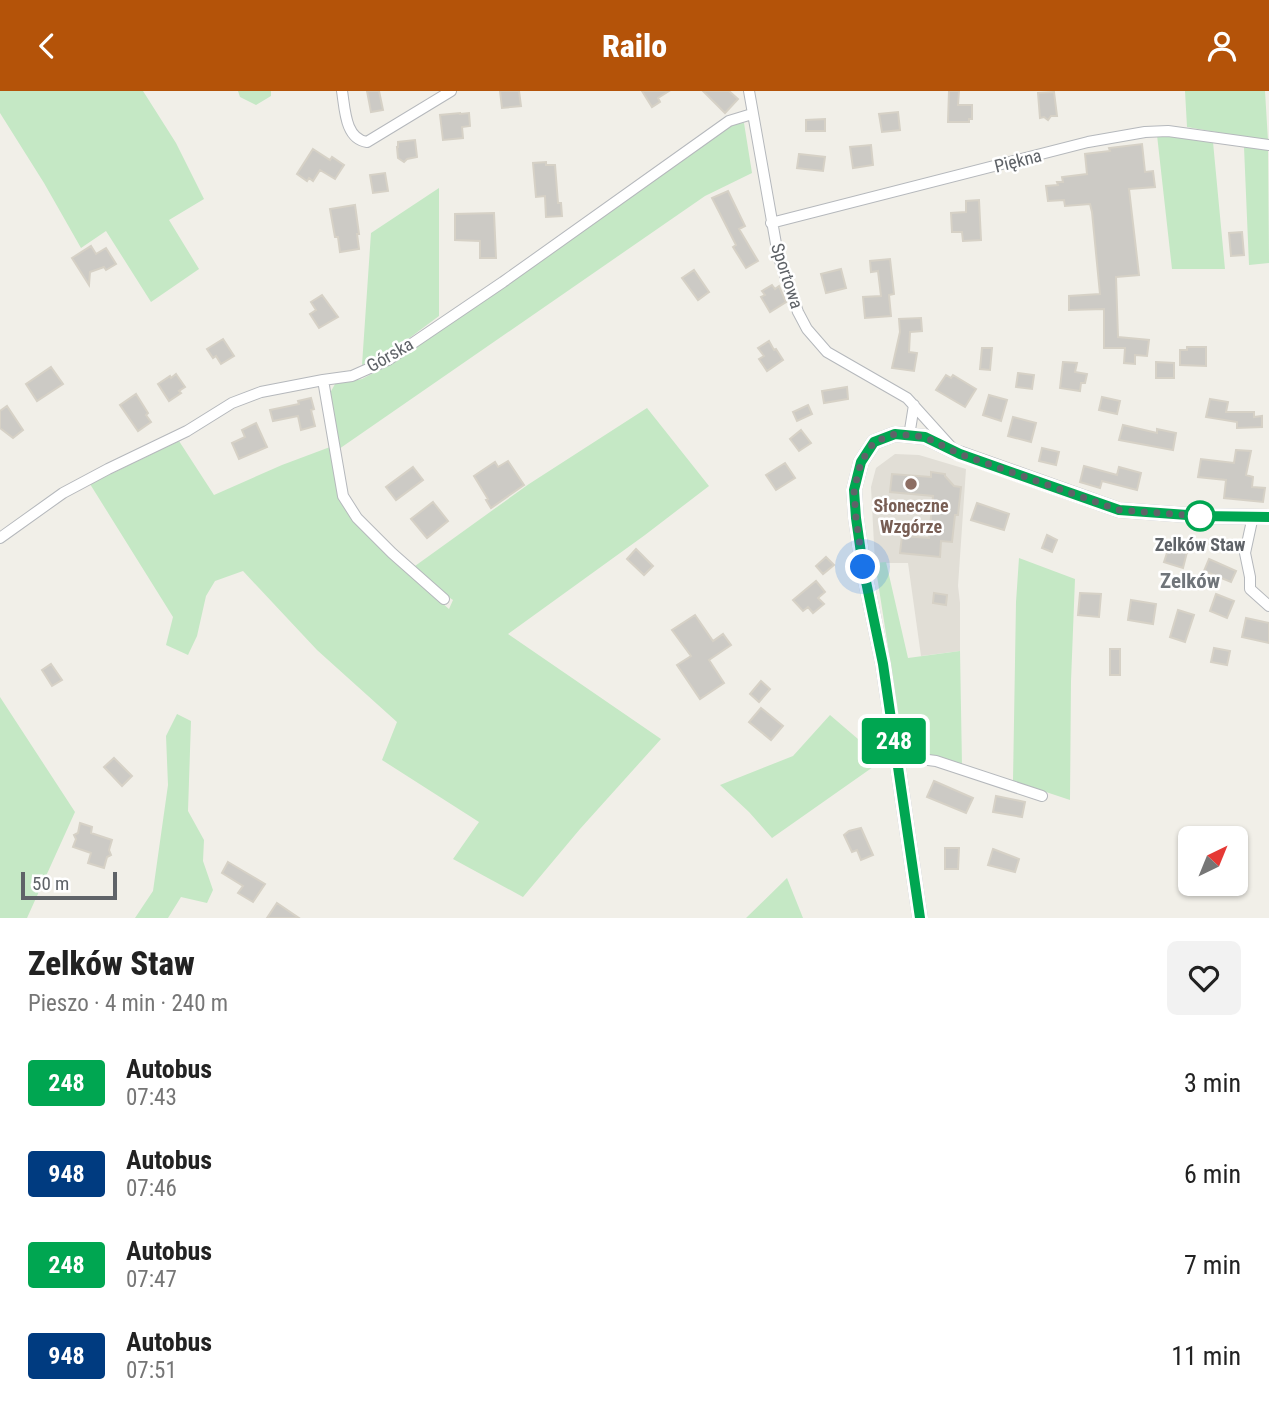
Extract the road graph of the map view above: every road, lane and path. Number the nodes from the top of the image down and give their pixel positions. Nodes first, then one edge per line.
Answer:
1 (342, 91) edge
2 (451, 91) edge
3 (749, 91) edge
4 (752, 114) junction
5 (1269, 145) edge
6 (771, 223) junction
7 (323, 380) junction
8 (914, 405) junction
9 (909, 436) junction
10 (956, 452) junction
11 (1253, 516) junction
12 (1269, 517) edge
13 (0, 538) edge
14 (444, 599) dead end
15 (1269, 606) edge
16 (896, 757) junction
17 (1042, 796) dead end
18 (920, 918) edge

1 - 2 street
3 - 4 street, Sportowa
4 - 6 street, Sportowa
4 - 7 street, Górska
5 - 6 street, Piękna
6 - 8 street, Sportowa
7 - 13 street, Górska
7 - 14 street
8 - 9 street
8 - 10 street, Sportowa
9 - 10 street
9 - 16 street
10 - 11 street
11 - 12 street
11 - 15 street
16 - 17 street
16 - 18 street

